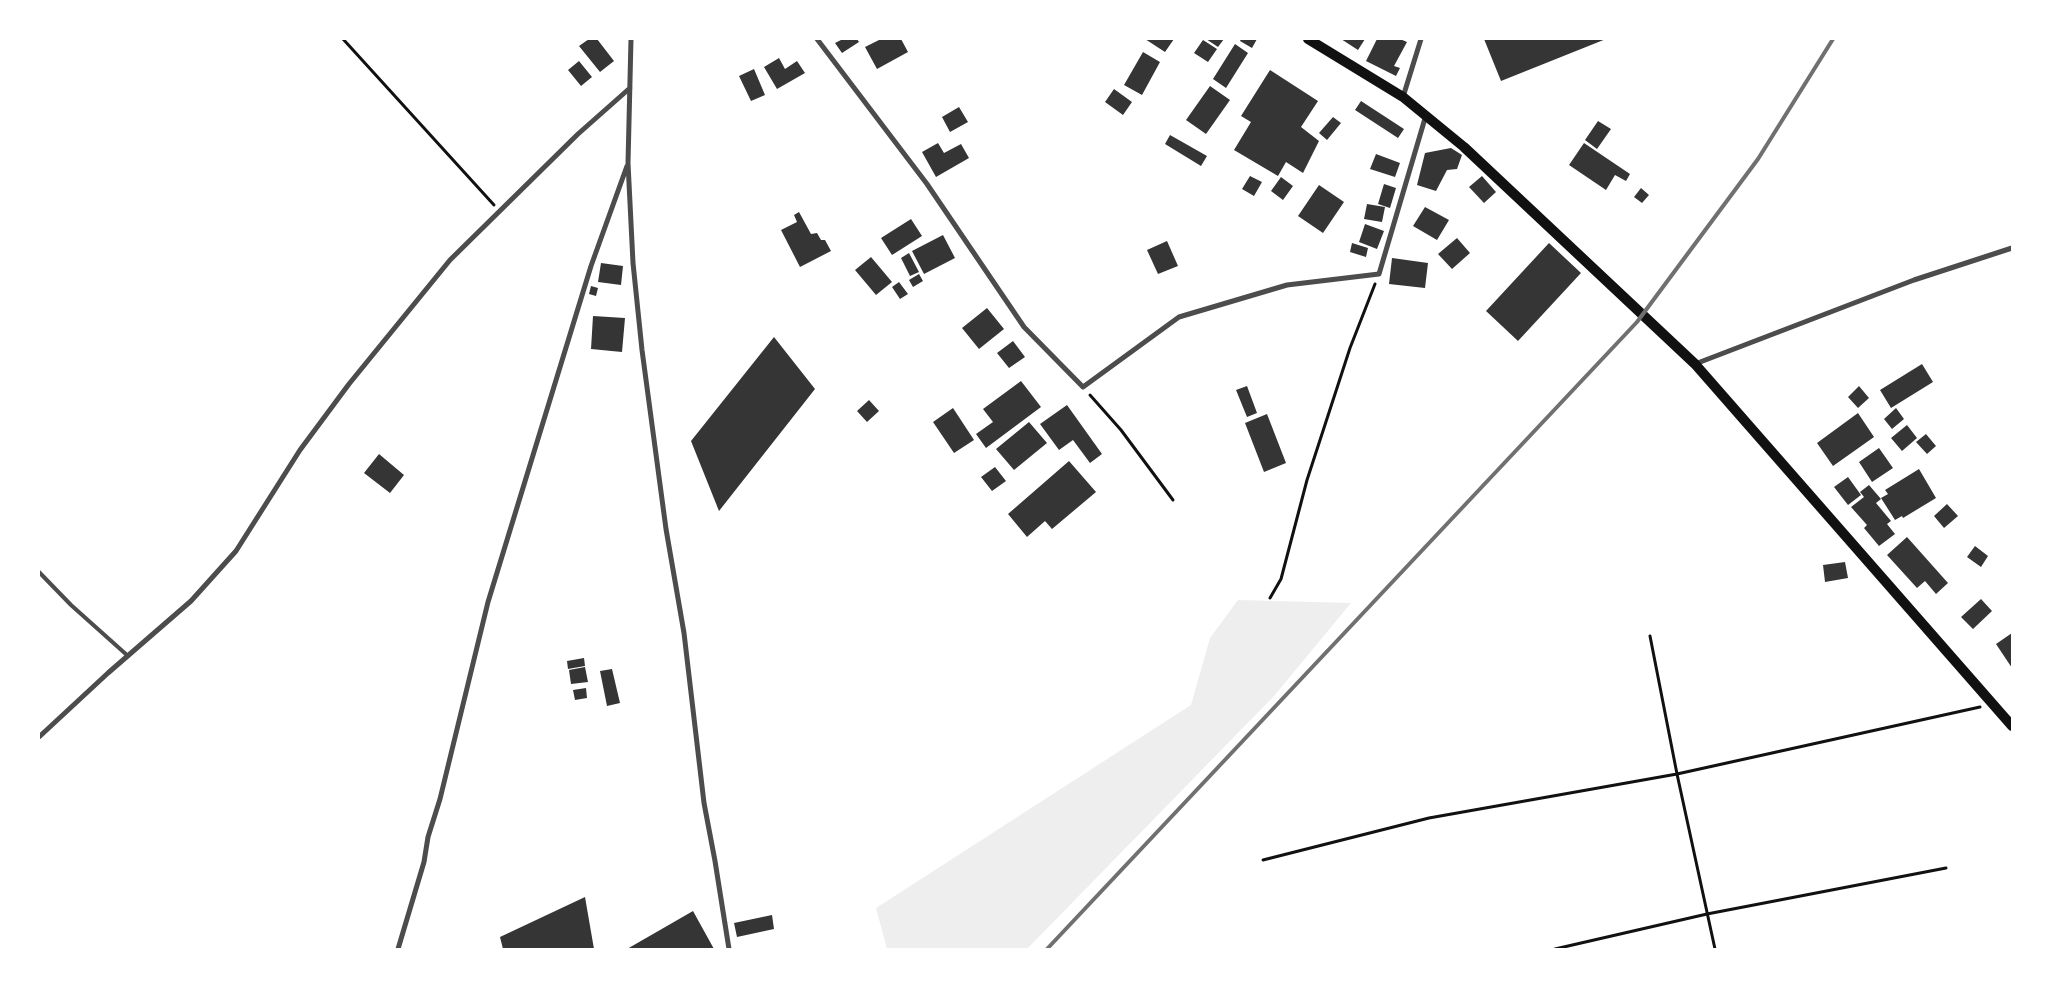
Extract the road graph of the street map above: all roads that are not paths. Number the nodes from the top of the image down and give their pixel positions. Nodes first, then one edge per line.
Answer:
1 (631, 39) edge
2 (816, 39) edge
3 (1308, 39) edge
4 (1421, 39) edge
5 (630, 88) junction
6 (1403, 97) junction
7 (1426, 114) junction
8 (628, 163) junction
9 (2012, 248) edge
10 (1695, 364) junction
11 (39, 572) edge
12 (128, 656) junction
13 (2012, 726) edge
14 (39, 737) edge
15 (398, 949) edge
16 (729, 949) edge

1 - 5 street
2 - 7 street
3 - 6 main road
4 - 6 street
5 - 8 street
5 - 12 street
6 - 7 main road
7 - 10 main road
8 - 15 street
8 - 16 street
9 - 10 street
10 - 13 main road
11 - 12 lane
12 - 14 street

